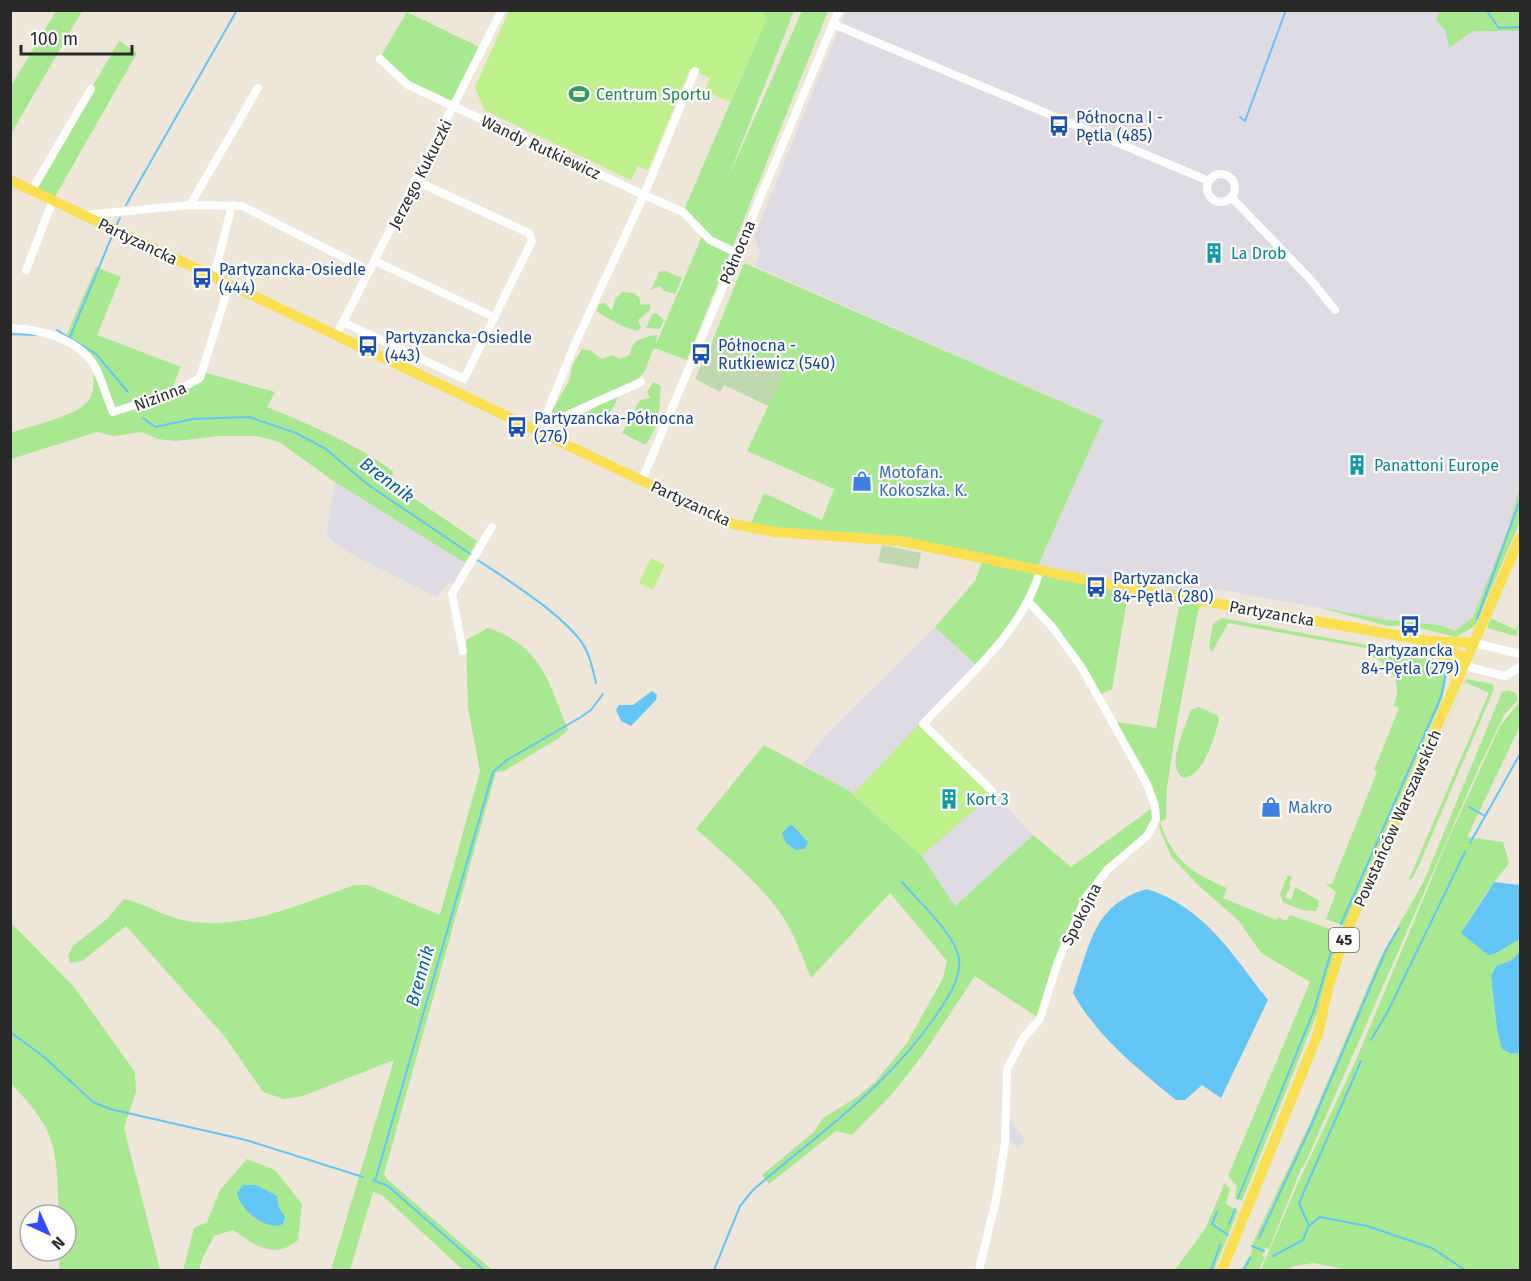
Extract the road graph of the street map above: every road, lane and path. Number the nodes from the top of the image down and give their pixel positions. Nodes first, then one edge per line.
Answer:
1 (502, 10) edge
2 (839, 10) edge
3 (833, 24) junction
4 (380, 59) dead end
5 (695, 71) dead end
6 (258, 88) dead end
7 (91, 89) dead end
8 (454, 106) junction
9 (10, 180) edge
10 (416, 181) junction
11 (1209, 181) junction
12 (32, 190) junction
13 (644, 195) junction
14 (1231, 197) junction
15 (53, 200) junction
16 (190, 205) junction
17 (232, 205) junction
18 (84, 215) junction
19 (737, 253) junction
20 (375, 261) junction
21 (26, 270) dead end
22 (370, 271) junction
23 (214, 277) junction
24 (229, 285) junction
25 (1335, 309) dead end
26 (494, 317) junction
27 (343, 322) junction
28 (10, 328) edge
29 (336, 336) junction
30 (640, 382) dead end
31 (541, 429) junction
32 (642, 480) junction
33 (492, 527) dead end
34 (1521, 538) edge
35 (1040, 571) junction
36 (1029, 602) junction
37 (1410, 637) junction
38 (1429, 641) junction
39 (1474, 643) junction
40 (463, 651) dead end
41 (1521, 654) edge
42 (1463, 659) junction
43 (1521, 667) edge
44 (1458, 681) junction
45 (992, 791) dead end
46 (979, 1270) edge
47 (1222, 1270) edge

1 - 8 street, Jerzego Kukuczki
2 - 3 street, Północna
3 - 11 street
3 - 19 street, Północna
4 - 8 street, Wandy Rutkiewicz
5 - 13 street
6 - 16 street
7 - 12 street
8 - 10 street, Jerzego Kukuczki
8 - 13 street, Wandy Rutkiewicz
9 - 12 main road, Partyzancka
10 - 20 street, Jerzego Kukuczki
10 - 26 street
11 - 14 street
11 - 14 street
12 - 15 main road, Partyzancka
13 - 19 street, Wandy Rutkiewicz
13 - 31 street
14 - 25 street
15 - 18 main road, Partyzancka
15 - 21 street
16 - 17 street
16 - 18 street
17 - 22 street
17 - 23 street
18 - 23 main road, Partyzancka
19 - 32 street, Północna
20 - 22 street, Jerzego Kukuczki
20 - 26 street
22 - 27 street, Jerzego Kukuczki
23 - 24 main road, Partyzancka
24 - 28 street, Nizinna
24 - 29 main road, Partyzancka
26 - 27 street
27 - 29 street, Jerzego Kukuczki
29 - 31 main road, Partyzancka
30 - 31 street
31 - 32 main road, Partyzancka
32 - 35 main road, Partyzancka
33 - 40 street
34 - 39 main road, Powstańców Warszawskich / 45
35 - 36 street
35 - 37 main road, Partyzancka
36 - 45 street
36 - 46 street, Spokojna
37 - 38 main road, Partyzancka
37 - 44 main road
38 - 39 main road, Partyzancka
38 - 42 main road, Partyzancka
39 - 41 street
39 - 42 main road, Powstańców Warszawskich / 45
42 - 43 street
42 - 44 main road, Powstańców Warszawskich / 45
44 - 47 main road, Powstańców Warszawskich / 45

